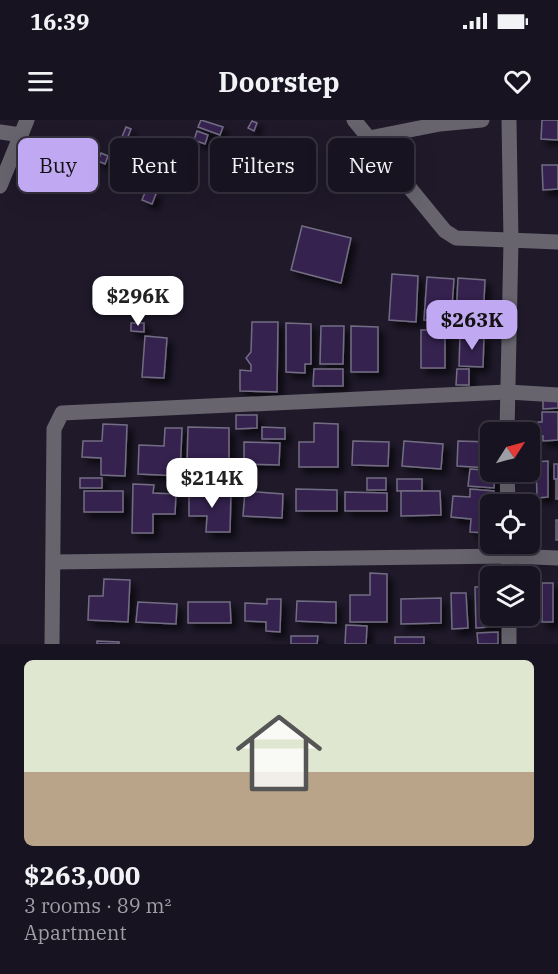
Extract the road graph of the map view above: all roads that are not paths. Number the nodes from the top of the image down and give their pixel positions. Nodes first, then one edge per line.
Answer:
1 (27, 120) edge
2 (354, 120) edge
3 (482, 120) edge
4 (508, 120) edge
5 (0, 132) edge
6 (21, 135) junction
7 (369, 138) joint
8 (0, 186) edge
9 (413, 192) edge
10 (511, 241) junction
11 (558, 242) edge
12 (507, 392) junction
13 (558, 395) edge
14 (507, 422) edge
15 (480, 550) edge
16 (536, 554) edge
17 (558, 558) edge
18 (54, 562) junction
19 (509, 626) edge
20 (52, 644) edge
21 (509, 644) edge

1 - 6 street
2 - 7 street
3 - 7 street
4 - 10 street
5 - 6 street
6 - 8 street
9 - 10 street
10 - 11 street
10 - 12 street
12 - 13 street
12 - 14 street
12 - 18 street
15 - 18 street
16 - 17 street
18 - 20 street
19 - 21 street

